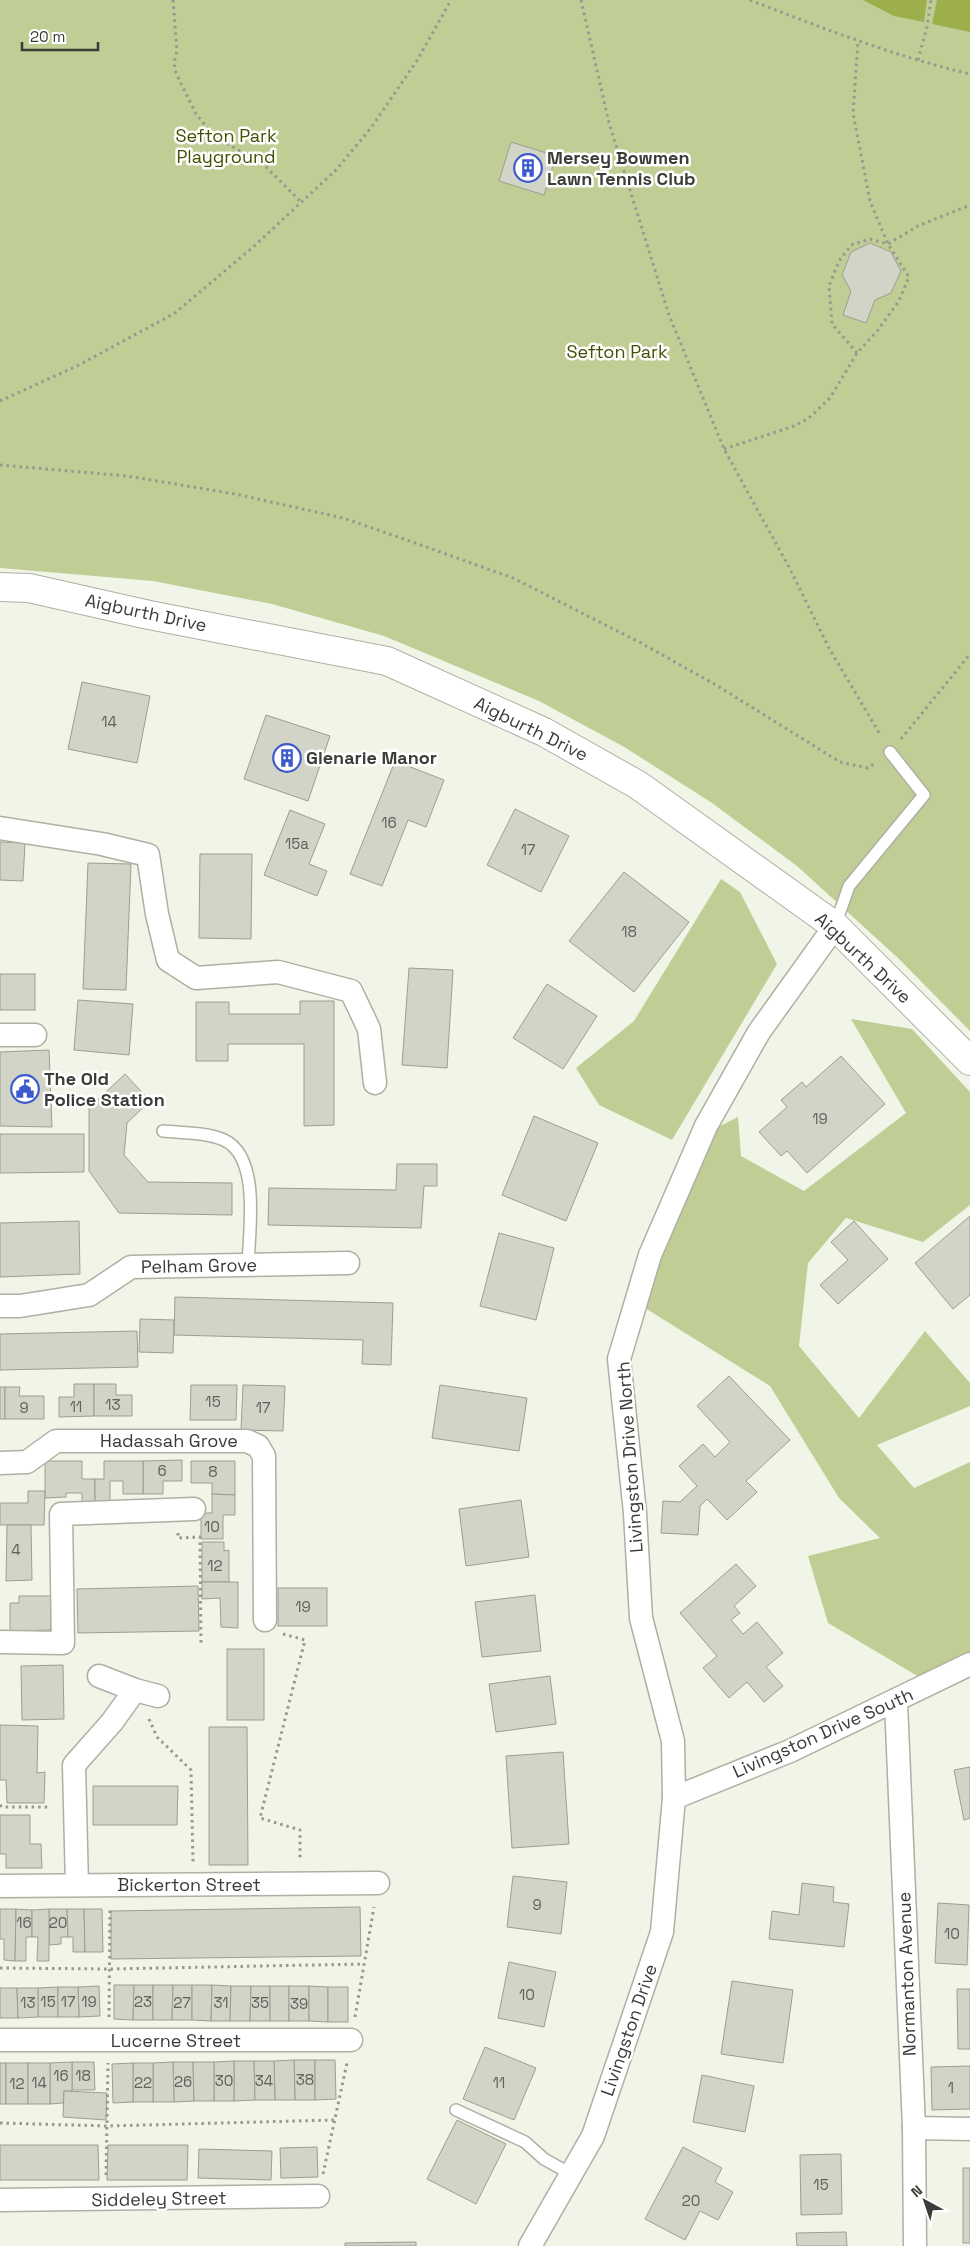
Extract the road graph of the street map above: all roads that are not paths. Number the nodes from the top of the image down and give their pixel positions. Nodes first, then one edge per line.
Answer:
1 (0, 587) edge
2 (890, 752) road end
3 (0, 828) edge
4 (834, 926) junction
5 (0, 1035) edge
6 (36, 1035) dead end
7 (970, 1061) edge
8 (375, 1083) dead end
9 (163, 1131) dead end
10 (348, 1263) dead end
11 (248, 1265) junction
12 (0, 1306) edge
13 (0, 1463) edge
14 (185, 1510) road end
15 (271, 1626) road end
16 (0, 1642) edge
17 (970, 1664) edge
18 (99, 1676) dead end
19 (135, 1690) junction
20 (158, 1696) dead end
21 (896, 1702) junction
22 (674, 1798) junction
23 (378, 1883) dead end
24 (77, 1885) junction
25 (0, 1886) edge
26 (0, 2040) edge
27 (351, 2040) dead end
28 (456, 2110) dead end
29 (914, 2128) junction
30 (970, 2129) edge
31 (571, 2174) junction
32 (318, 2196) dead end
33 (0, 2200) edge
34 (530, 2246) edge
35 (915, 2246) edge

1 - 4 street, Aigburth Drive
2 - 4 lane
3 - 8 street
4 - 7 street, Aigburth Drive
4 - 22 street, Livingston Drive North
5 - 6 street
9 - 11 lane
10 - 11 street, Pelham Grove
11 - 12 street, Pelham Grove
13 - 15 street, Hadassah Grove
14 - 16 street
17 - 21 street, Livingston Drive South
18 - 19 street
19 - 20 street
19 - 24 street
21 - 22 street, Livingston Drive South
21 - 29 street, Normanton Avenue
22 - 31 street, Livingston Drive
23 - 24 street, Bickerton Street
24 - 25 street, Bickerton Street
26 - 27 street, Lucerne Street
28 - 31 lane
29 - 30 street
29 - 35 street, Normanton Avenue
31 - 34 street, Livingston Drive
32 - 33 street, Siddeley Street

